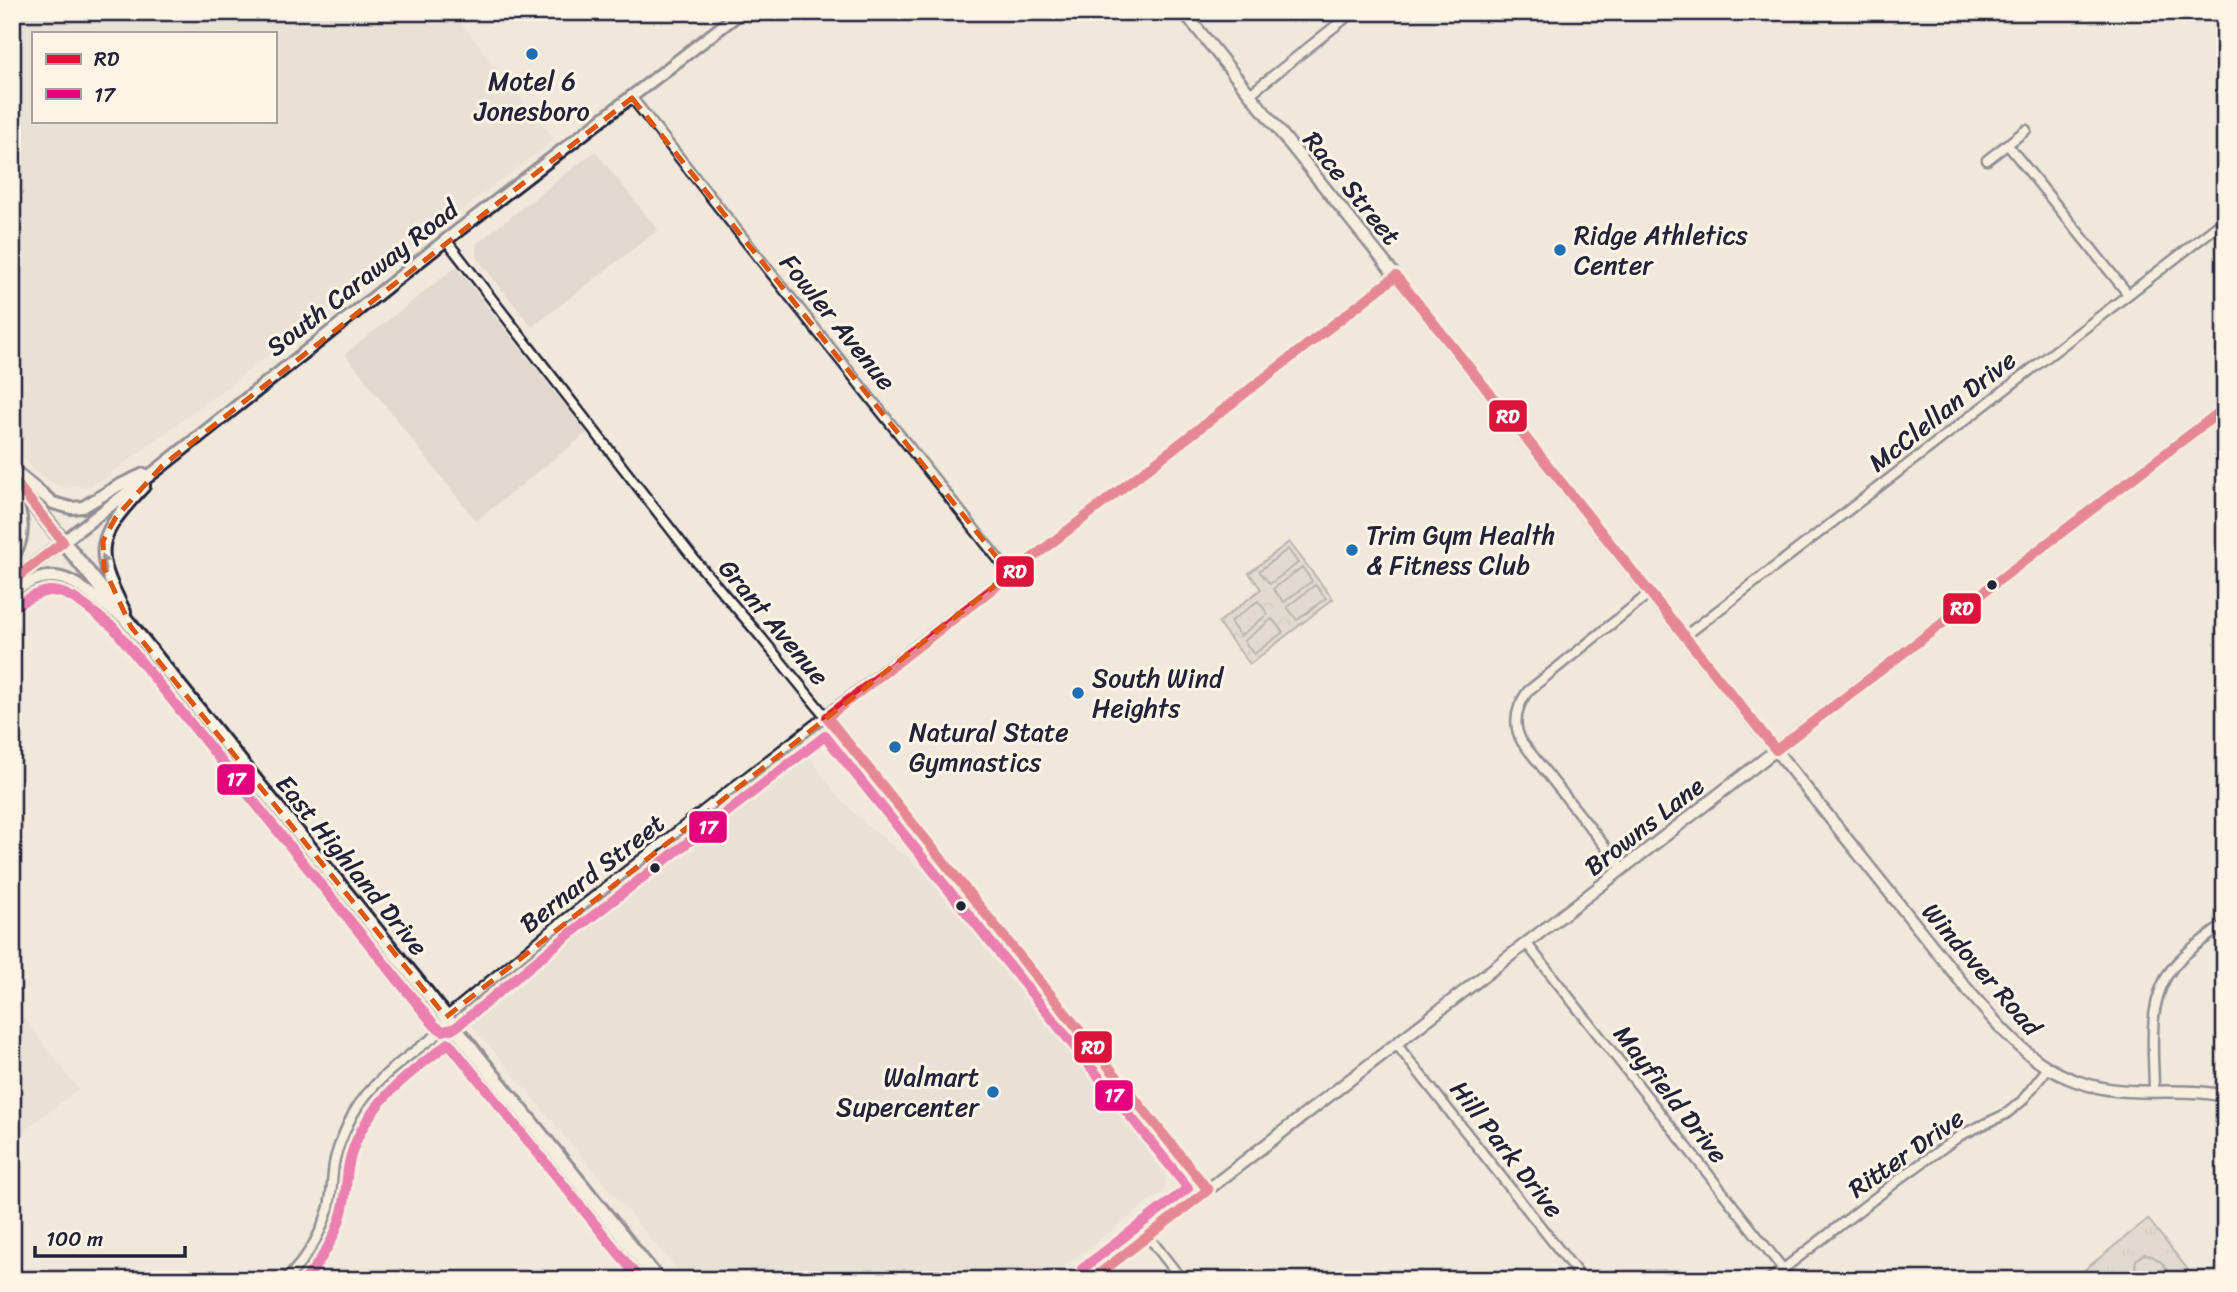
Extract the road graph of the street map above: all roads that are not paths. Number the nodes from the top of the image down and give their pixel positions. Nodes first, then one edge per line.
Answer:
1 (741, 12) edge
2 (1184, 12) edge
3 (1353, 12) edge
4 (1250, 94) junction
5 (632, 98) junction
6 (2026, 130) dead end
7 (2007, 144) junction
8 (1987, 160) dead end
9 (2225, 220) edge
10 (446, 240) junction
11 (1396, 276) junction
12 (2127, 294) junction
13 (2225, 408) edge
14 (162, 466) junction
15 (12, 469) edge
16 (12, 478) edge
17 (12, 492) edge
18 (63, 542) junction
19 (12, 558) edge
20 (1010, 574) junction
21 (12, 581) edge
22 (12, 591) edge
23 (1650, 593) junction
24 (127, 622) junction
25 (1685, 636) junction
26 (827, 717) junction
27 (1776, 750) junction
28 (1623, 869) junction
29 (2225, 924) edge
30 (1527, 944) junction
31 (449, 1020) junction
32 (1397, 1045) junction
33 (2048, 1068) junction
34 (2154, 1092) junction
35 (2225, 1096) edge
36 (1208, 1190) junction
37 (1148, 1236) junction
38 (1783, 1269) junction
39 (285, 1280) edge
40 (658, 1280) edge
41 (1091, 1280) edge
42 (1182, 1280) edge
43 (1583, 1280) edge
44 (1769, 1280) edge

1 - 5 main road, South Caraway Road
2 - 4 street, Race Street
3 - 4 street
4 - 11 street, Race Street
5 - 10 main road, South Caraway Road
5 - 20 street, Fowler Avenue
6 - 7 street
7 - 8 street
7 - 12 street
9 - 12 street, McClellan Drive
10 - 14 main road, South Caraway Road
10 - 26 street, Grant Avenue
11 - 20 street, Bernard Street
11 - 23 street, Race Street
12 - 25 street, McClellan Drive
13 - 27 street, Browns Lane
14 - 15 main road
14 - 18 main road, South Caraway Road
24 -> 14 main road
16 - 18 main road, East Highland Drive
17 - 19 main road
18 - 21 main road, South Caraway Road
18 - 24 main road, East Highland Drive
20 - 26 street, Bernard Street
22 - 24 main road
23 - 25 street, Race Street
23 - 28 street
24 - 31 main road, East Highland Drive
25 - 27 street, Race Street
26 - 31 street, Bernard Street
26 - 36 street, Grant Avenue
27 - 28 street, Browns Lane
27 - 33 street, Windover Road
28 - 30 street, Browns Lane
29 - 34 street
30 - 32 street, Browns Lane
30 - 38 street, Mayfield Drive
31 - 39 street, Bernard Street
31 - 40 main road, East Highland Drive
32 - 36 street, Browns Lane
32 - 43 street, Hill Park Drive
33 - 34 street, Windover Road
33 - 38 street, Ritter Drive
34 - 35 street, Windover Road
36 - 37 street, Browns Lane
37 - 41 street, Browns Lane
37 - 42 street
38 - 44 street

